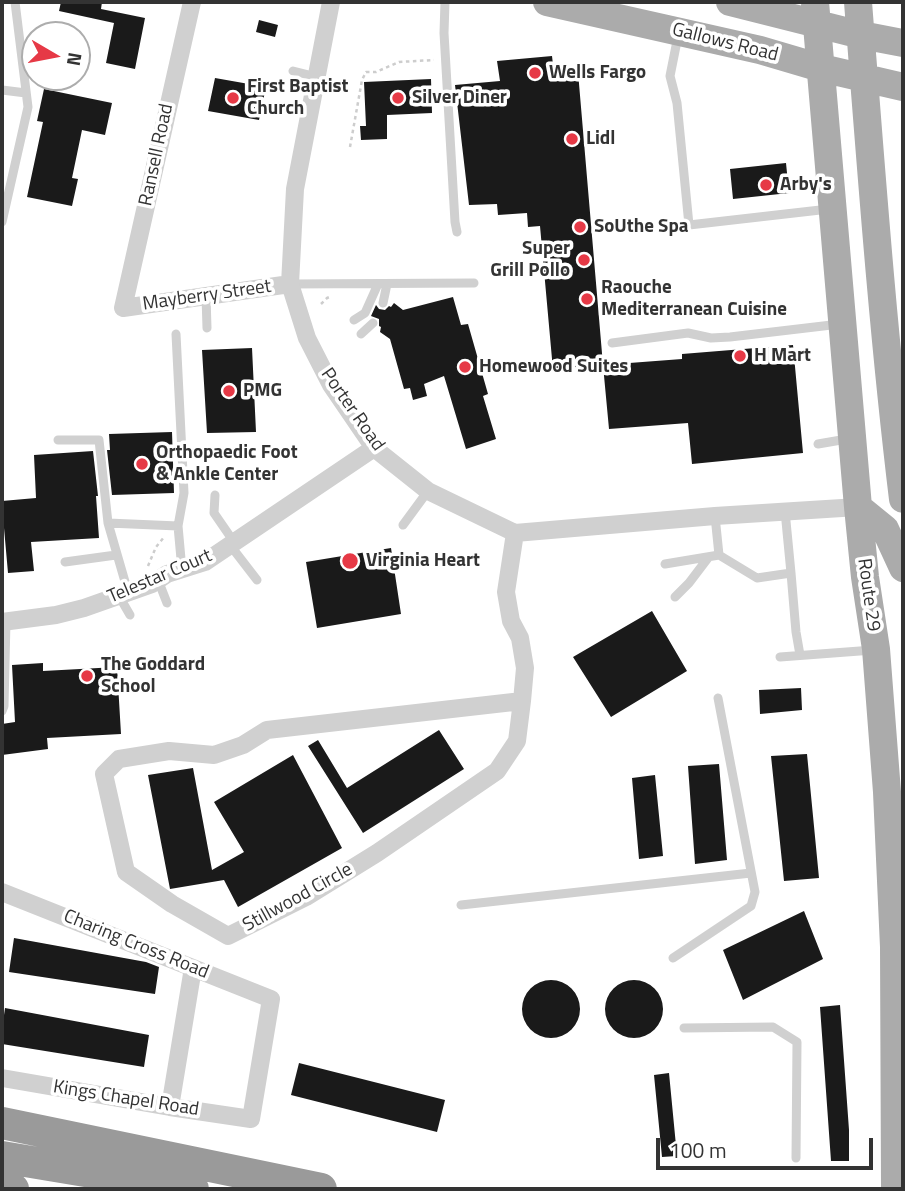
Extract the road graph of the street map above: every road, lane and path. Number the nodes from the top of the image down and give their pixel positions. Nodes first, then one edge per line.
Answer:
1 (15, 2) edge
2 (192, 2) edge
3 (331, 2) edge
4 (445, 2) edge
5 (547, 2) edge
6 (730, 2) edge
7 (859, 2) edge
8 (816, 13) edge
9 (679, 31) junction
10 (861, 34) junction
11 (903, 43) edge
12 (446, 60) junction
13 (821, 68) junction
14 (293, 71) dead end
15 (317, 77) junction
16 (864, 79) junction
17 (903, 87) edge
18 (2, 90) edge
19 (26, 93) junction
20 (350, 146) dead end
21 (833, 208) junction
22 (2, 222) edge
23 (457, 232) dead end
24 (474, 283) dead end
25 (290, 284) junction
26 (382, 284) junction
27 (337, 295) dead end
28 (206, 296) junction
29 (383, 303) dead end
30 (321, 304) dead end
31 (123, 308) joint
32 (354, 320) dead end
33 (373, 323) dead end
34 (844, 324) junction
35 (207, 328) dead end
36 (176, 334) dead end
37 (361, 334) dead end
38 (612, 342) dead end
39 (853, 438) junction
40 (58, 440) dead end
41 (818, 444) dead end
42 (374, 447) junction
43 (428, 491) junction
44 (903, 491) edge
45 (215, 495) dead end
46 (858, 507) junction
47 (785, 511) junction
48 (715, 516) junction
49 (107, 523) junction
50 (403, 525) dead end
51 (178, 526) junction
52 (515, 533) junction
53 (165, 536) dead end
54 (232, 544) junction
55 (116, 555) junction
56 (719, 555) junction
57 (708, 558) junction
58 (65, 562) dead end
59 (665, 564) dead end
60 (903, 568) edge
61 (182, 570) junction
62 (790, 573) junction
63 (153, 574) junction
64 (257, 580) dead end
65 (124, 594) junction
66 (675, 597) dead end
67 (167, 603) dead end
68 (130, 615) dead end
69 (3, 622) edge
70 (876, 649) junction
71 (800, 655) junction
72 (780, 657) dead end
73 (3, 661) edge
74 (718, 698) dead end
75 (522, 701) junction
76 (2, 712) edge
77 (751, 873) junction
78 (2, 892) edge
79 (461, 905) dead end
80 (673, 958) dead end
81 (193, 968) junction
82 (684, 1028) dead end
83 (2, 1078) edge
84 (170, 1107) junction
85 (251, 1119) joint
86 (2, 1123) edge
87 (2, 1157) edge
88 (796, 1158) dead end
89 (2, 1188) edge
90 (13, 1189) edge
91 (193, 1189) edge
92 (321, 1189) edge
93 (895, 1189) edge

1 - 19 lane
2 - 31 street, Ransell Road
3 - 15 street, Porter Road
4 - 12 lane
5 - 9 main road, Gallows Road
6 - 8 main road
7 - 10 main road
8 - 10 main road
8 - 13 main road, Route 29
9 - 13 main road, Gallows Road
9 - 21 lane
10 - 11 main road
10 - 16 main road
12 - 20 path
12 - 23 lane
13 - 16 main road, Gallows Road
13 - 21 main road, Route 29
14 - 15 lane
15 - 25 street, Porter Road
16 - 17 main road, Gallows Road
16 - 44 main road
18 - 19 lane
19 - 22 lane
21 - 34 main road, Route 29
24 - 26 lane
25 - 26 lane
25 - 28 street, Mayberry Street
25 - 42 street, Porter Road
26 - 29 lane
26 - 32 lane
27 - 30 path
28 - 31 street, Mayberry Street
28 - 35 lane
33 - 37 lane
34 - 38 lane
34 - 39 main road, Route 29
36 - 51 lane
39 - 41 lane
39 - 46 main road, Route 29
40 - 49 lane
42 - 43 street, Porter Road
42 - 54 street, Telestar Court
43 - 50 lane
43 - 52 street, Porter Road
45 - 54 lane
46 - 47 street
46 - 60 main road
46 - 70 main road, Route 29
47 - 48 street
47 - 62 lane
48 - 52 street
48 - 56 lane
49 - 51 lane
49 - 55 lane
51 - 61 lane
52 - 75 street, Stillwood Circle
53 - 63 path
54 - 61 street, Telestar Court
54 - 64 lane
55 - 58 lane
55 - 65 lane
56 - 57 lane
56 - 62 lane
57 - 59 lane
57 - 66 lane
61 - 63 street, Telestar Court
62 - 71 lane
63 - 65 street, Telestar Court
63 - 67 lane
65 - 68 lane
65 - 69 street, Telestar Court
69 - 73 lane
70 - 71 lane
70 - 93 main road, Route 29
71 - 72 lane
73 - 76 lane
74 - 77 lane
75 - 75 street, Stillwood Circle
77 - 79 lane
77 - 80 lane
78 - 81 street, Charing Cross Road
81 - 84 street
81 - 85 street, Charing Cross Road
82 - 88 lane
83 - 84 street, Kings Chapel Road
84 - 85 street, Kings Chapel Road
86 - 92 highway
87 - 91 highway
89 - 90 highway

